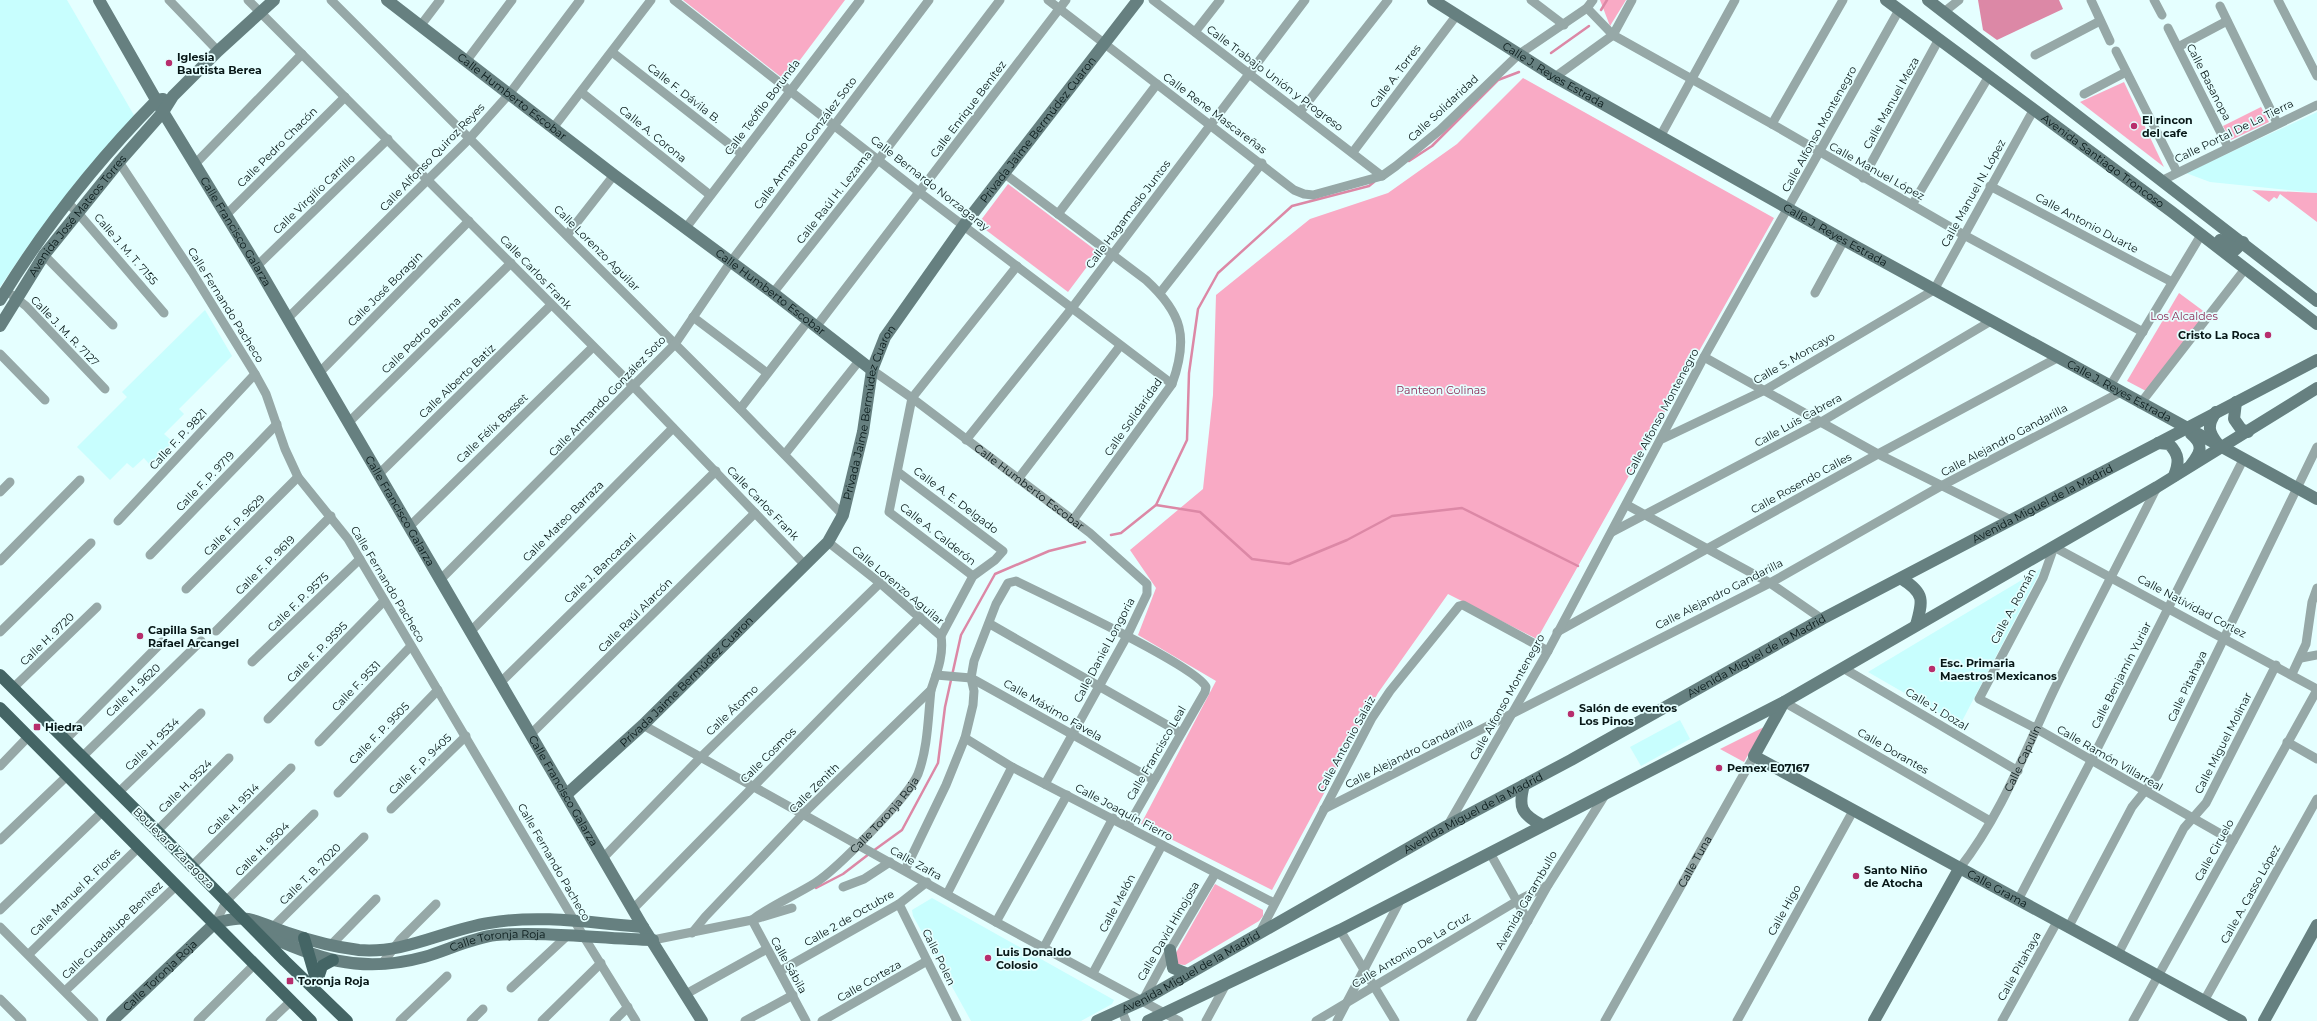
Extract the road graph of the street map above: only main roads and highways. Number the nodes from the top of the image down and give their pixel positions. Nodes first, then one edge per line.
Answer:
1 (1, 679) edge
2 (0, 708) edge
3 (304, 938) road end
4 (333, 960) road end
5 (316, 979) junction
6 (318, 993) junction
7 (311, 1021) edge
8 (347, 1021) edge

1 - 6 main road, Boulevard Zaragoza
2 - 7 main road
3 - 5 main road
4 - 5 main road
5 - 6 main road
6 - 8 main road, Boulevard Zaragoza

